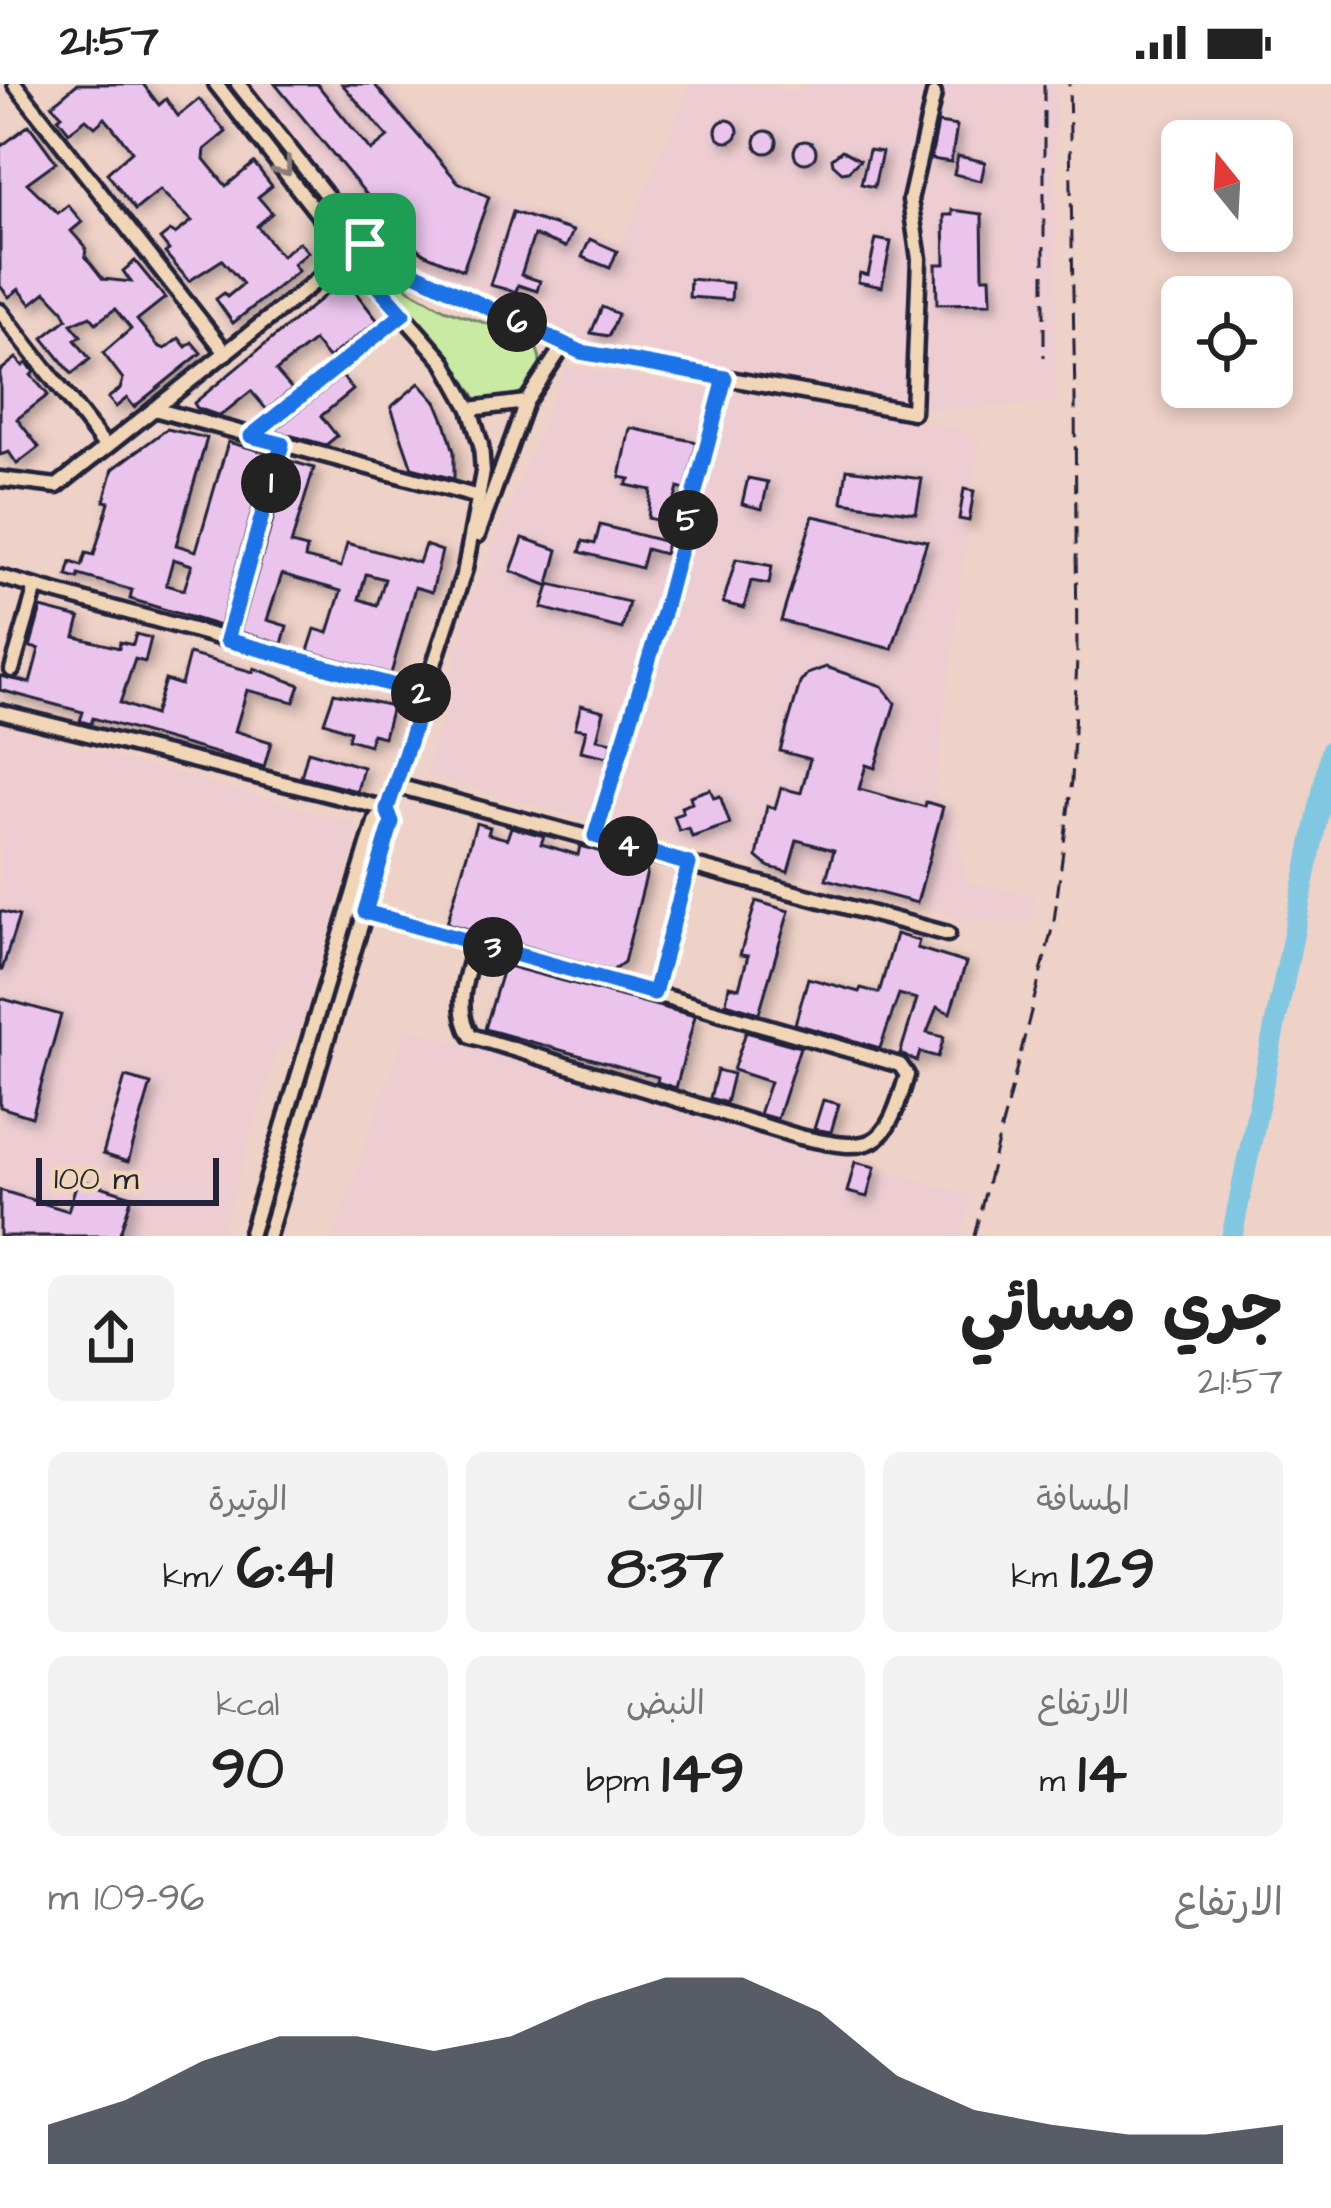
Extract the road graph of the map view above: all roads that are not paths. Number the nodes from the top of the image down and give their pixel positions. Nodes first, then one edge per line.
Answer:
1 (15, 84) edge
2 (216, 84) edge
3 (238, 84) edge
4 (934, 94) dead end
5 (365, 244) junction
6 (350, 254) junction
7 (0, 311) edge
8 (403, 314) junction
9 (565, 343) junction
10 (226, 353) junction
11 (725, 378) junction
12 (526, 402) junction
13 (154, 409) junction
14 (470, 410) junction
15 (251, 436) junction
16 (282, 444) junction
17 (106, 447) junction
18 (0, 479) edge
19 (478, 497) junction
20 (465, 569) junction
21 (0, 577) edge
22 (36, 587) junction
23 (227, 640) junction
24 (12, 670) dead end
25 (425, 694) junction
26 (0, 712) edge
27 (397, 786) junction
28 (387, 809) junction
29 (595, 836) junction
30 (689, 864) junction
31 (365, 912) junction
32 (948, 934) dead end
33 (476, 943) junction
34 (654, 993) junction
35 (250, 1236) edge
36 (268, 1236) edge

1 - 10 street
2 -> 6 street
3 - 5 street
4 - 11 street
5 - 6 street
5 - 9 street
6 - 8 street
6 - 10 street
7 - 17 street
8 - 14 street
8 - 15 street
9 - 11 street
9 - 12 street
10 - 13 street
11 - 29 street
12 - 14 street
12 - 20 street
13 - 15 street
13 - 17 street
14 - 19 street
15 - 16 street
16 - 19 street
16 - 23 street
17 - 18 street
19 - 20 street
20 - 25 street
21 - 22 street
22 - 23 street
22 - 24 street
23 - 25 street
25 - 27 street
26 - 28 street
27 - 28 street
27 - 29 street
28 - 31 street
28 - 35 street
29 - 30 street
30 - 32 street
30 - 34 street
31 - 33 street
31 - 36 street
33 - 34 street
33 - 34 street

